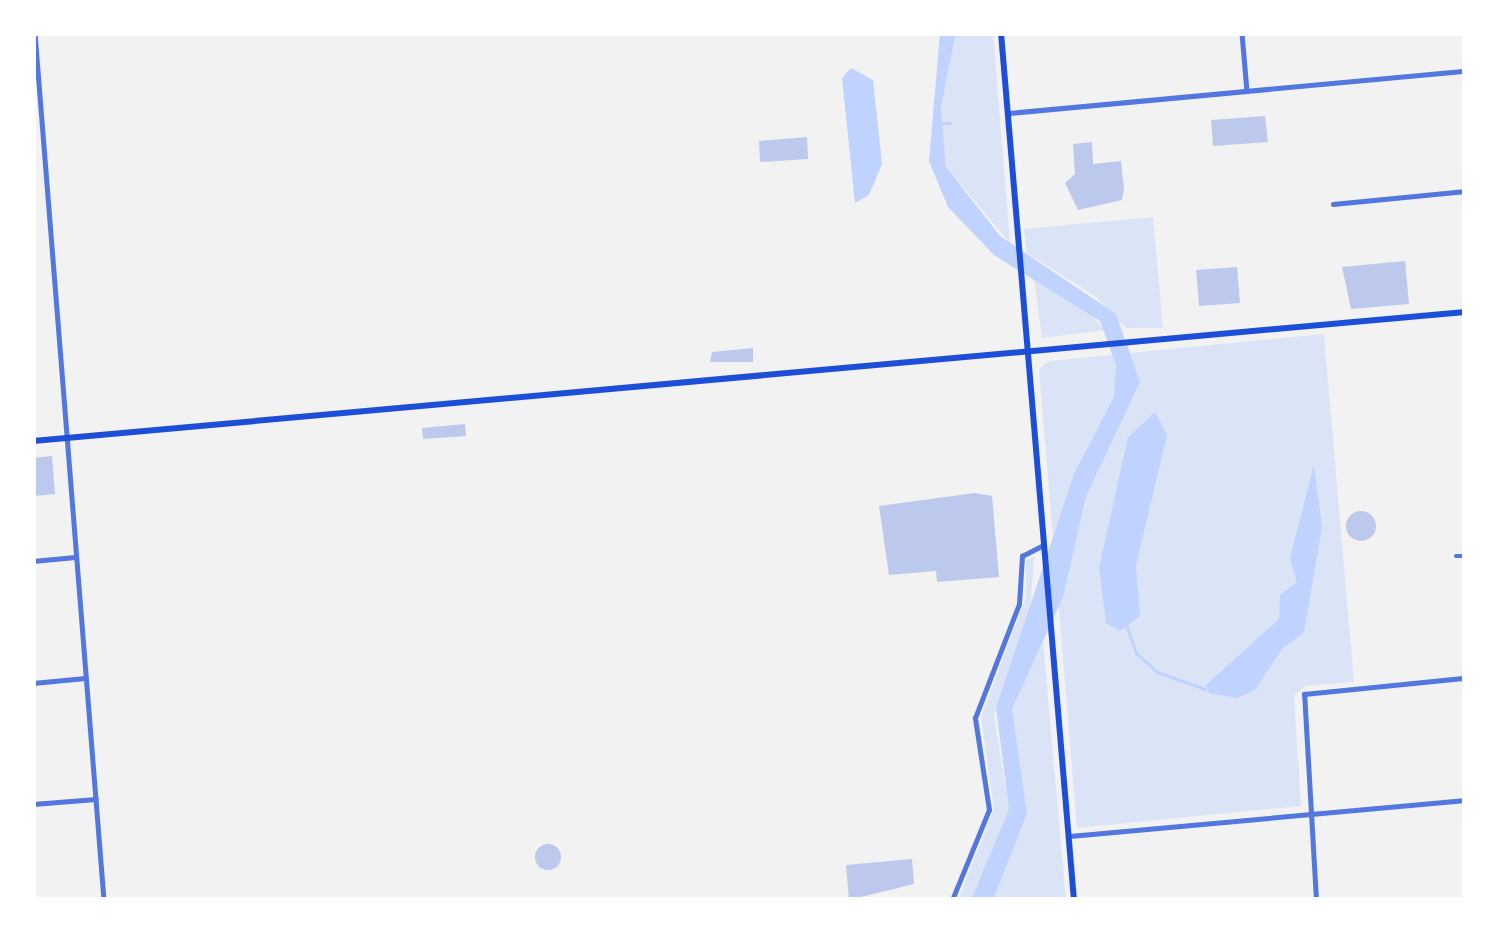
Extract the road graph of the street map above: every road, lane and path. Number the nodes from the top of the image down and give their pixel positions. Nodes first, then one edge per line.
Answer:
1 (35, 33) edge
2 (1001, 33) edge
3 (1242, 33) edge
4 (1465, 71) edge
5 (1247, 91) junction
6 (1009, 112) junction
7 (1465, 191) edge
8 (1333, 204) dead end
9 (1465, 312) edge
10 (1029, 351) junction
11 (67, 439) junction
12 (33, 442) edge
13 (1045, 545) junction
14 (1456, 556) dead end
15 (1465, 556) edge
16 (75, 557) junction
17 (33, 561) edge
18 (85, 678) junction
19 (1465, 678) edge
20 (33, 682) edge
21 (96, 799) junction
22 (1465, 800) edge
23 (33, 804) edge
24 (1308, 815) junction
25 (1068, 837) junction
26 (104, 900) edge
27 (952, 900) edge
28 (1074, 900) edge
29 (1316, 900) edge

1 - 11 street
2 - 6 main road
3 - 5 street
4 - 5 street
5 - 6 street
6 - 10 main road
7 - 8 street
9 - 10 main road
10 - 11 main road
10 - 13 main road
11 - 12 main road
11 - 16 street
13 - 25 main road
13 - 27 street
14 - 15 street
16 - 17 street
16 - 18 street
18 - 20 street
18 - 21 street
19 - 24 street
21 - 23 street
21 - 26 street
22 - 24 street
24 - 25 street
24 - 29 street
25 - 28 main road

